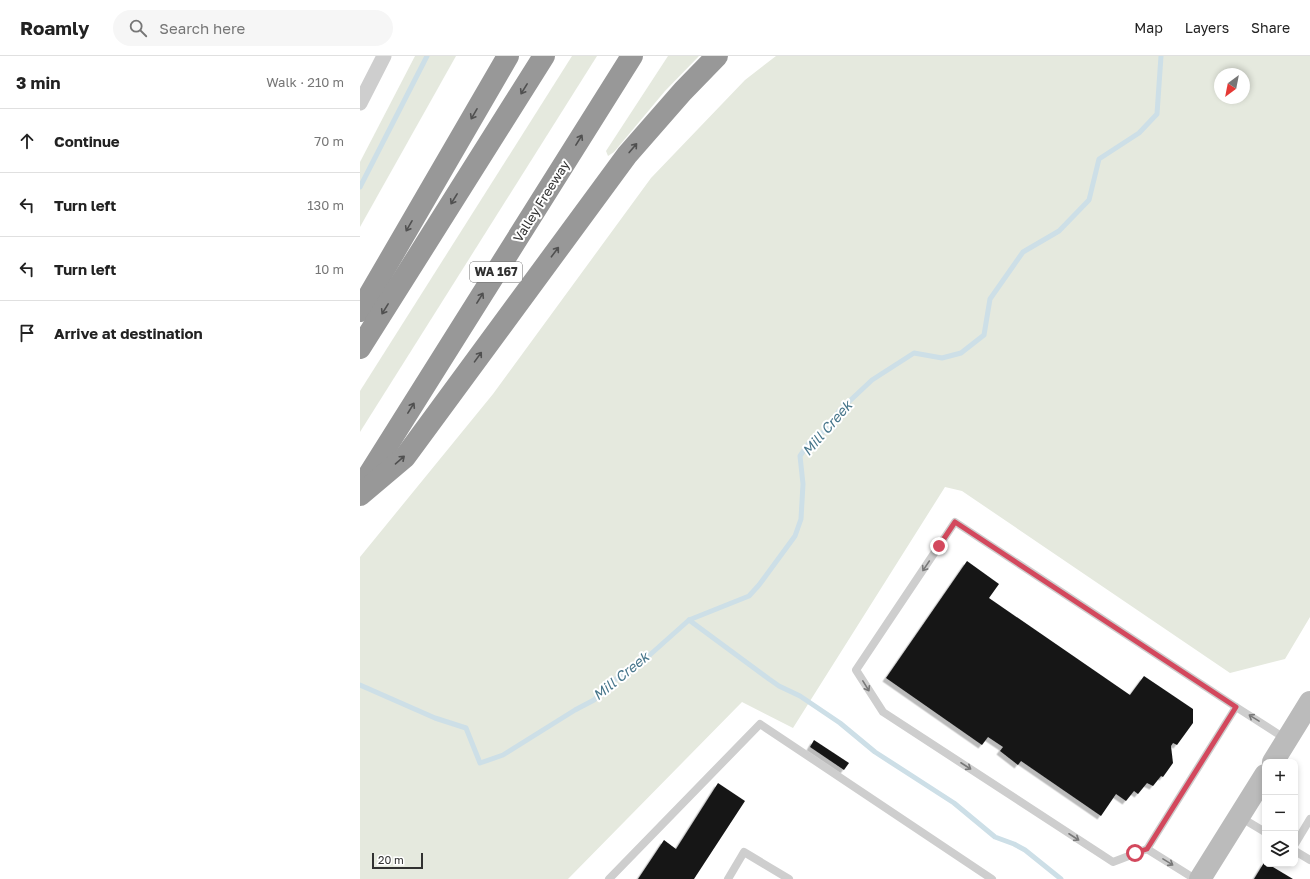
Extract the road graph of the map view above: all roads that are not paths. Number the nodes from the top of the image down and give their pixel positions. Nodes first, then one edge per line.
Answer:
1 (384, 56) edge
2 (508, 56) edge
3 (544, 56) edge
4 (632, 56) edge
5 (717, 56) edge
6 (365, 82) edge
7 (360, 103) edge
8 (360, 310) edge
9 (360, 348) edge
10 (360, 488) edge
11 (360, 495) edge
12 (1310, 702) edge
13 (1236, 707) junction
14 (1287, 739) junction
15 (1275, 759) edge
16 (1262, 779) edge
17 (1239, 816) junction
18 (1310, 819) edge
19 (1263, 831) edge
20 (1298, 839) edge
21 (1147, 849) junction
22 (1298, 853) edge
23 (1310, 860) edge
24 (609, 879) edge
25 (728, 879) edge
26 (788, 879) edge
27 (992, 879) edge
28 (1195, 879) edge
29 (1200, 879) edge

1 - 6 street
2 -> 8 highway
3 -> 9 highway
10 -> 4 highway, Valley Freeway / WA 167
11 -> 5 highway
6 - 7 street
12 - 14 main road
14 -> 13 lane
13 - 21 lane
13 -> 21 lane
14 - 15 main road
16 - 17 main road
17 - 19 lane
17 - 29 main road
18 - 20 lane
21 -> 28 lane
22 - 23 lane
24 - 27 lane
25 - 26 lane

